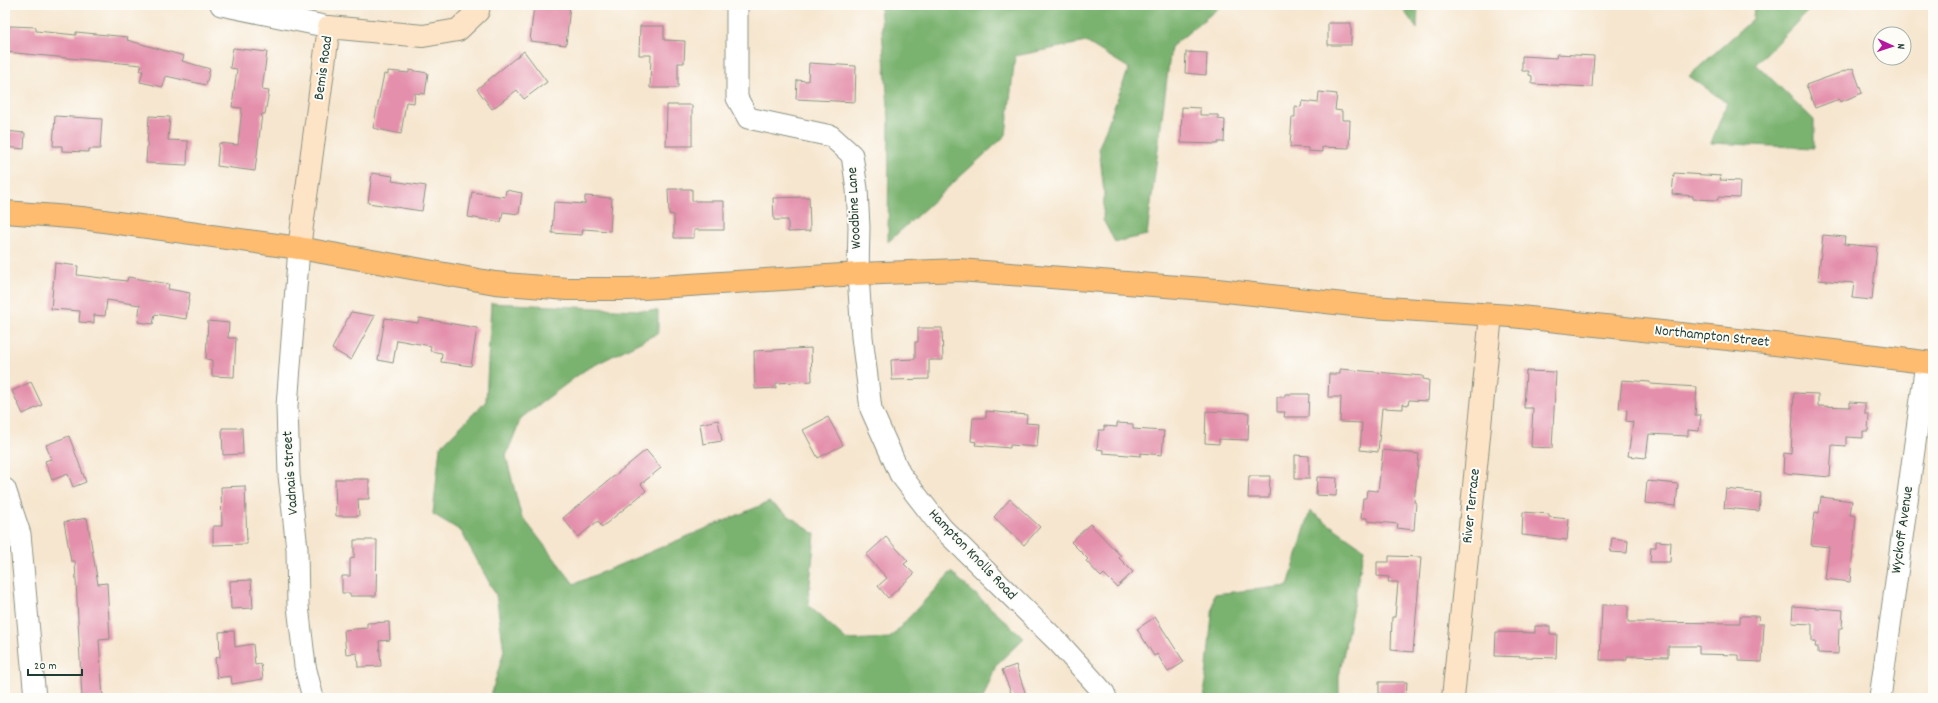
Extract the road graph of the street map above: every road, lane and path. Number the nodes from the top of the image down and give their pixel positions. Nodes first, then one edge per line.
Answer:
1 (221, 5) edge
2 (479, 5) edge
3 (738, 5) edge
4 (329, 27) junction
5 (5, 212) edge
6 (299, 248) junction
7 (858, 274) junction
8 (1491, 315) junction
9 (1930, 363) edge
10 (5, 489) edge
11 (35, 698) edge
12 (313, 698) edge
13 (1106, 698) edge
14 (1453, 698) edge
15 (1880, 698) edge

1 - 4 street
2 - 4 street, Bemis Road
3 - 7 street, Woodbine Lane
4 - 6 street, Bemis Road
5 - 6 main road, Northampton Street
6 - 7 main road, Northampton Street
6 - 12 street, Vadnais Street
7 - 8 main road, Northampton Street
7 - 13 street, Hampton Knolls Road
8 - 9 main road, Northampton Street
8 - 14 street, River Terrace
9 - 15 street, Wyckoff Avenue
10 - 11 street

